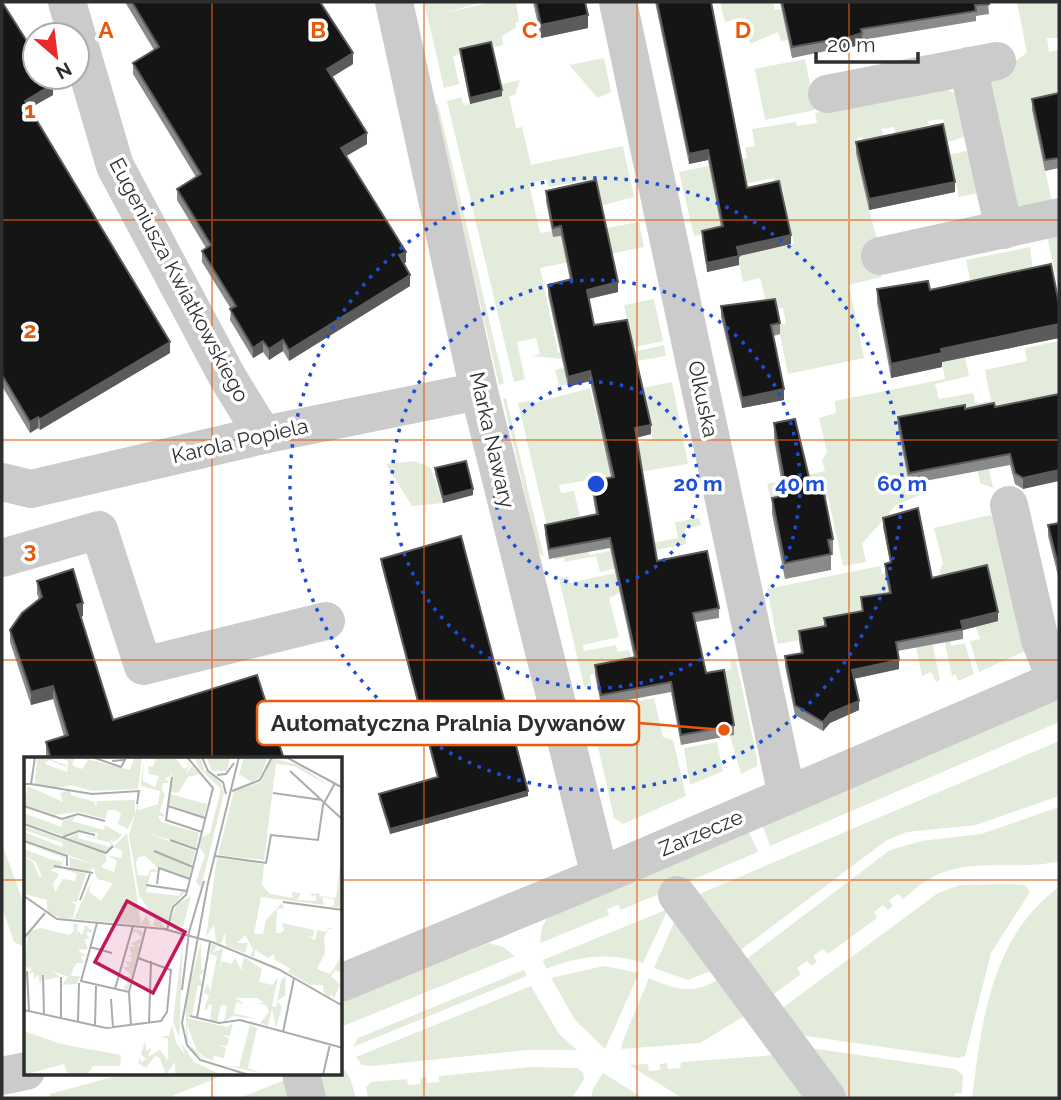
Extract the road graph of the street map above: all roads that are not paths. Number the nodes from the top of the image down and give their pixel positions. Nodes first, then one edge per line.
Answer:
1 (67, 2) edge
2 (394, 2) edge
3 (618, 2) edge
4 (827, 94) dead end
5 (1059, 217) edge
6 (1004, 230) junction
7 (880, 256) dead end
8 (479, 391) junction
9 (263, 435) junction
10 (2, 482) edge
11 (1009, 505) dead end
12 (2, 558) edge
13 (326, 621) dead end
14 (1058, 679) edge
15 (787, 796) junction
16 (600, 876) junction
17 (677, 895) dead end
18 (343, 981) edge
19 (24, 1071) edge
20 (2, 1076) edge
21 (302, 1076) edge
22 (307, 1098) edge
23 (827, 1098) edge

1 - 9 street, Eugeniusza Kwiatkowskiego
2 - 8 street, Marka Nawary
3 - 15 street, Olkuska
4 - 6 street
5 - 6 street
6 - 7 street
8 - 9 street, Karola Popiela
8 - 16 street, Marka Nawary
9 - 10 street, Karola Popiela
11 - 14 street
12 - 13 street
14 - 15 street, Zarzecze
15 - 16 street, Zarzecze
16 - 18 street, Zarzecze
17 - 23 street
19 - 20 street
21 - 22 street

